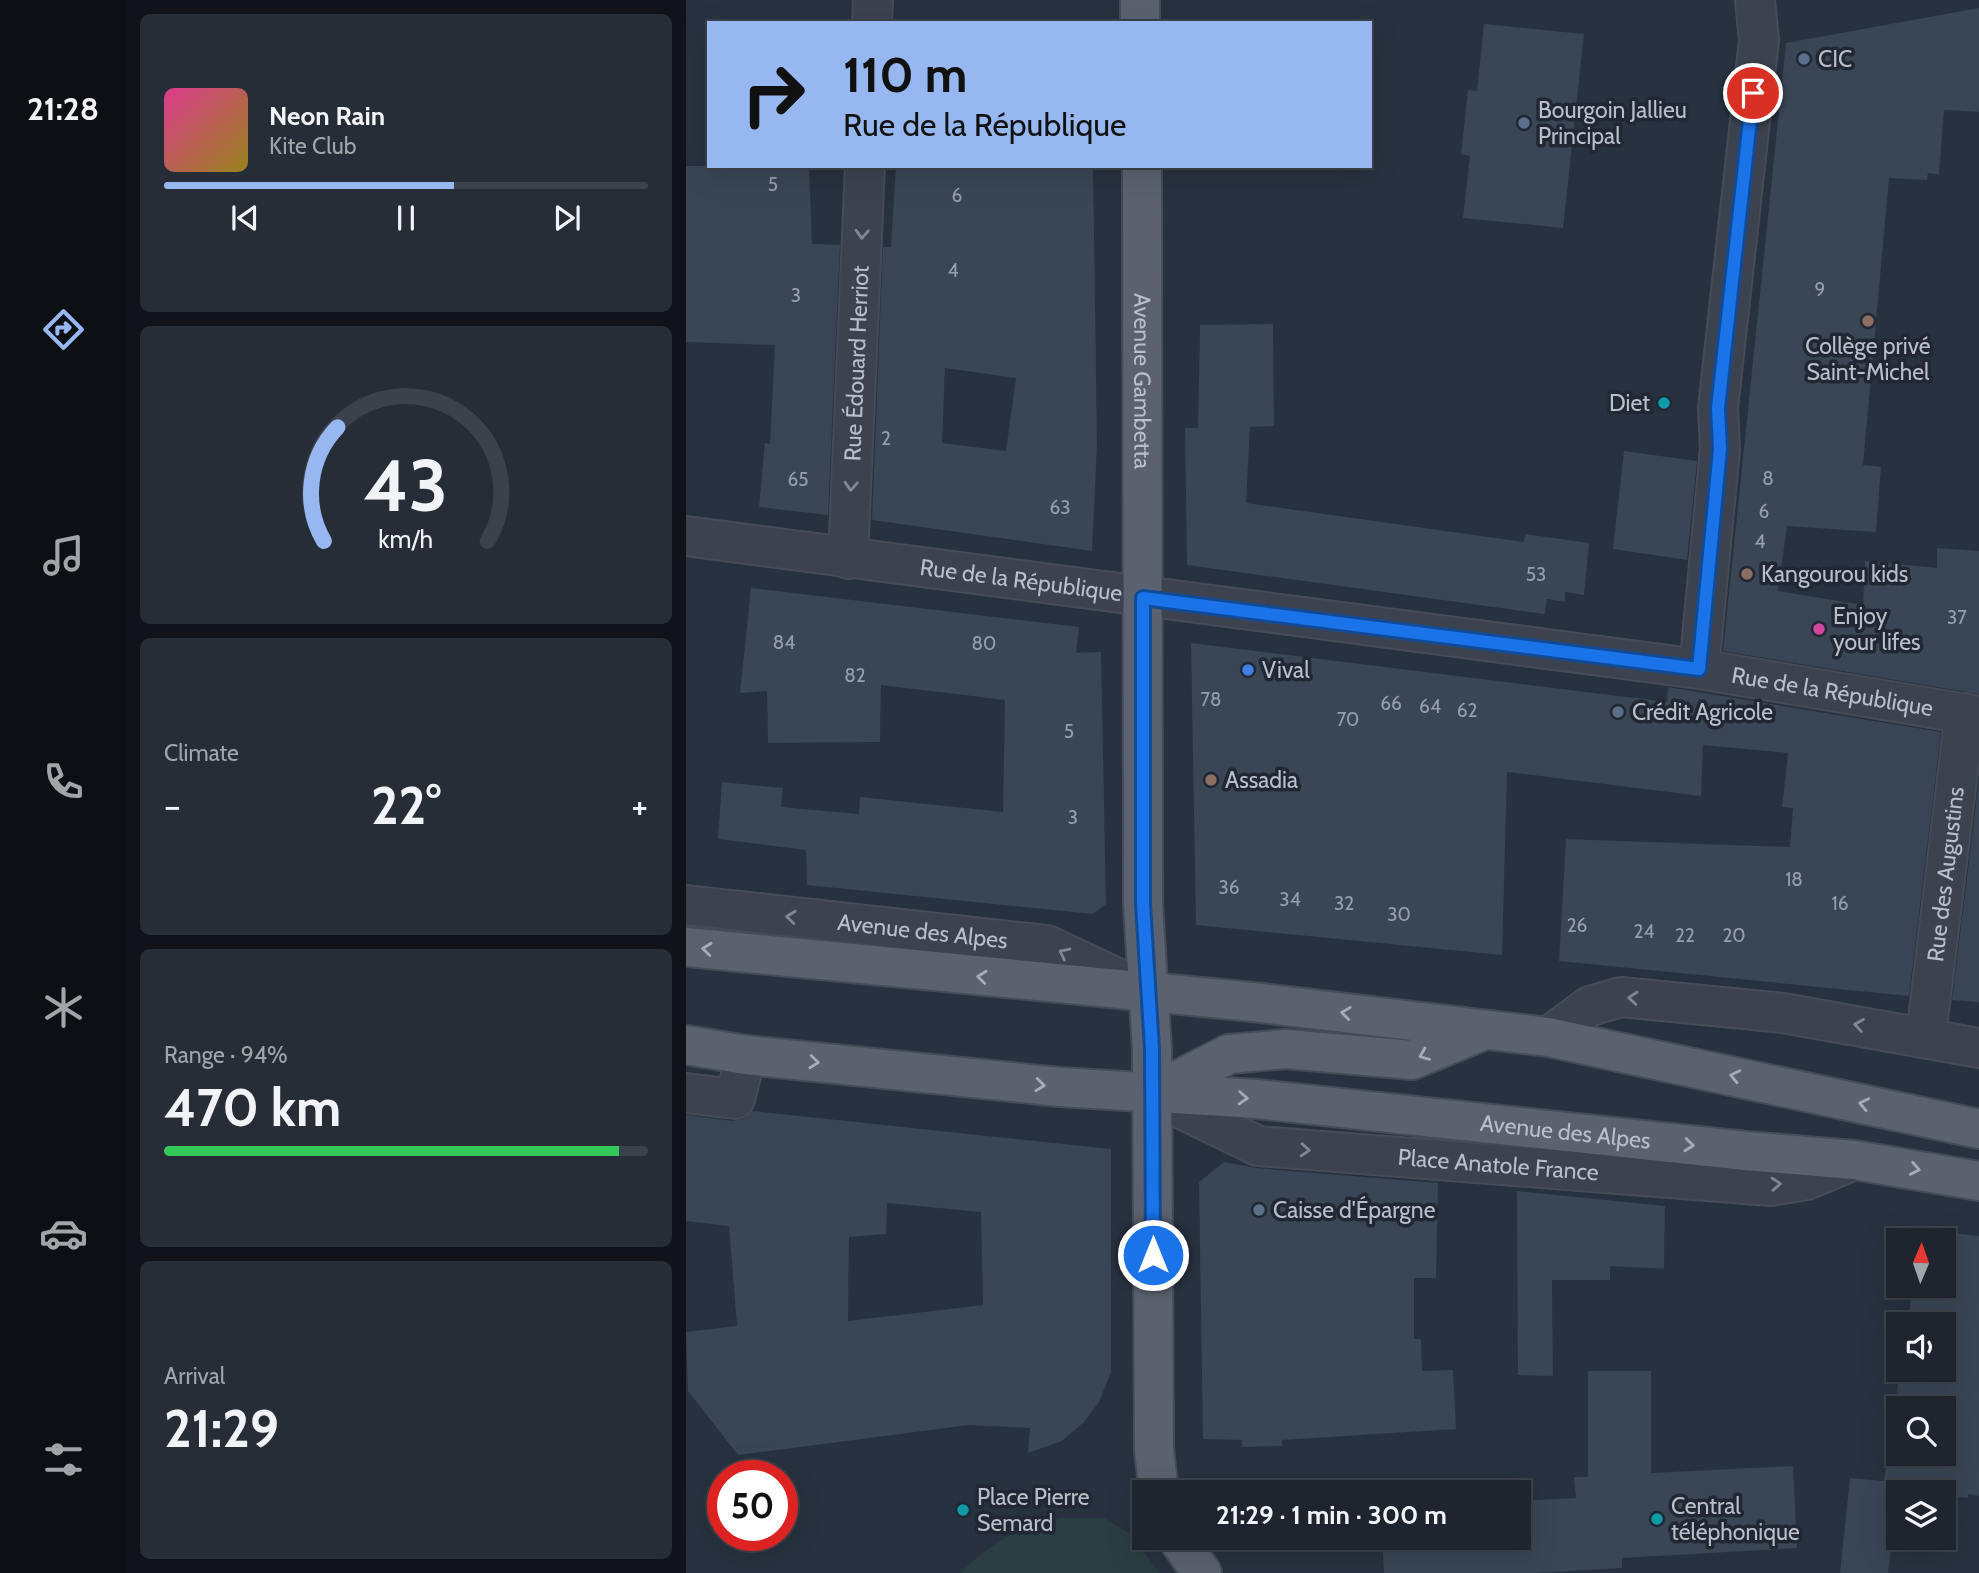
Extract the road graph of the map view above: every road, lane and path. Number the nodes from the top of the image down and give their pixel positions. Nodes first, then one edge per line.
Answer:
1 (873, 0) edge
2 (1140, 0) edge
3 (1755, 0) edge
4 (872, 21) edge
5 (1140, 21) edge
6 (865, 168) edge
7 (1142, 168) edge
8 (686, 536) edge
9 (848, 559) junction
10 (1143, 598) junction
11 (1699, 669) junction
12 (1972, 715) edge
13 (686, 905) edge
14 (686, 947) edge
15 (1148, 993) junction
16 (1487, 1029) junction
17 (1926, 1036) junction
18 (1548, 1037) junction
19 (686, 1045) edge
20 (1979, 1048) edge
21 (746, 1055) junction
22 (686, 1093) edge
23 (1151, 1094) junction
24 (1979, 1129) edge
25 (1979, 1181) edge
26 (1157, 1480) edge
27 (1186, 1550) edge
28 (1202, 1573) edge

1 - 4 street
2 - 5 main road
3 - 11 street
6 -> 9 street, Rue Édouard Herriot
7 - 10 main road, Avenue Gambetta
8 - 9 street, Rue de la République
9 - 10 street, Rue de la République
10 - 11 street, Rue de la République
10 - 15 main road, Avenue Gambetta
11 - 12 street, Rue de la République
12 - 17 street, Rue des Augustins
15 -> 13 street, Avenue des Alpes
15 -> 14 main road, Avenue des Alpes
16 -> 15 main road, Avenue des Alpes
15 - 23 main road, Avenue Gambetta
16 - 18 main road, Avenue des Alpes
16 -> 23 main road, Avenue des Alpes
17 -> 18 street
17 - 20 street
24 -> 18 main road, Avenue des Alpes
19 - 21 main road, Avenue des Alpes
21 - 22 street
21 -> 23 main road, Avenue des Alpes
23 -> 25 main road, Avenue des Alpes
23 - 26 main road, Avenue Gambetta
27 - 28 main road

